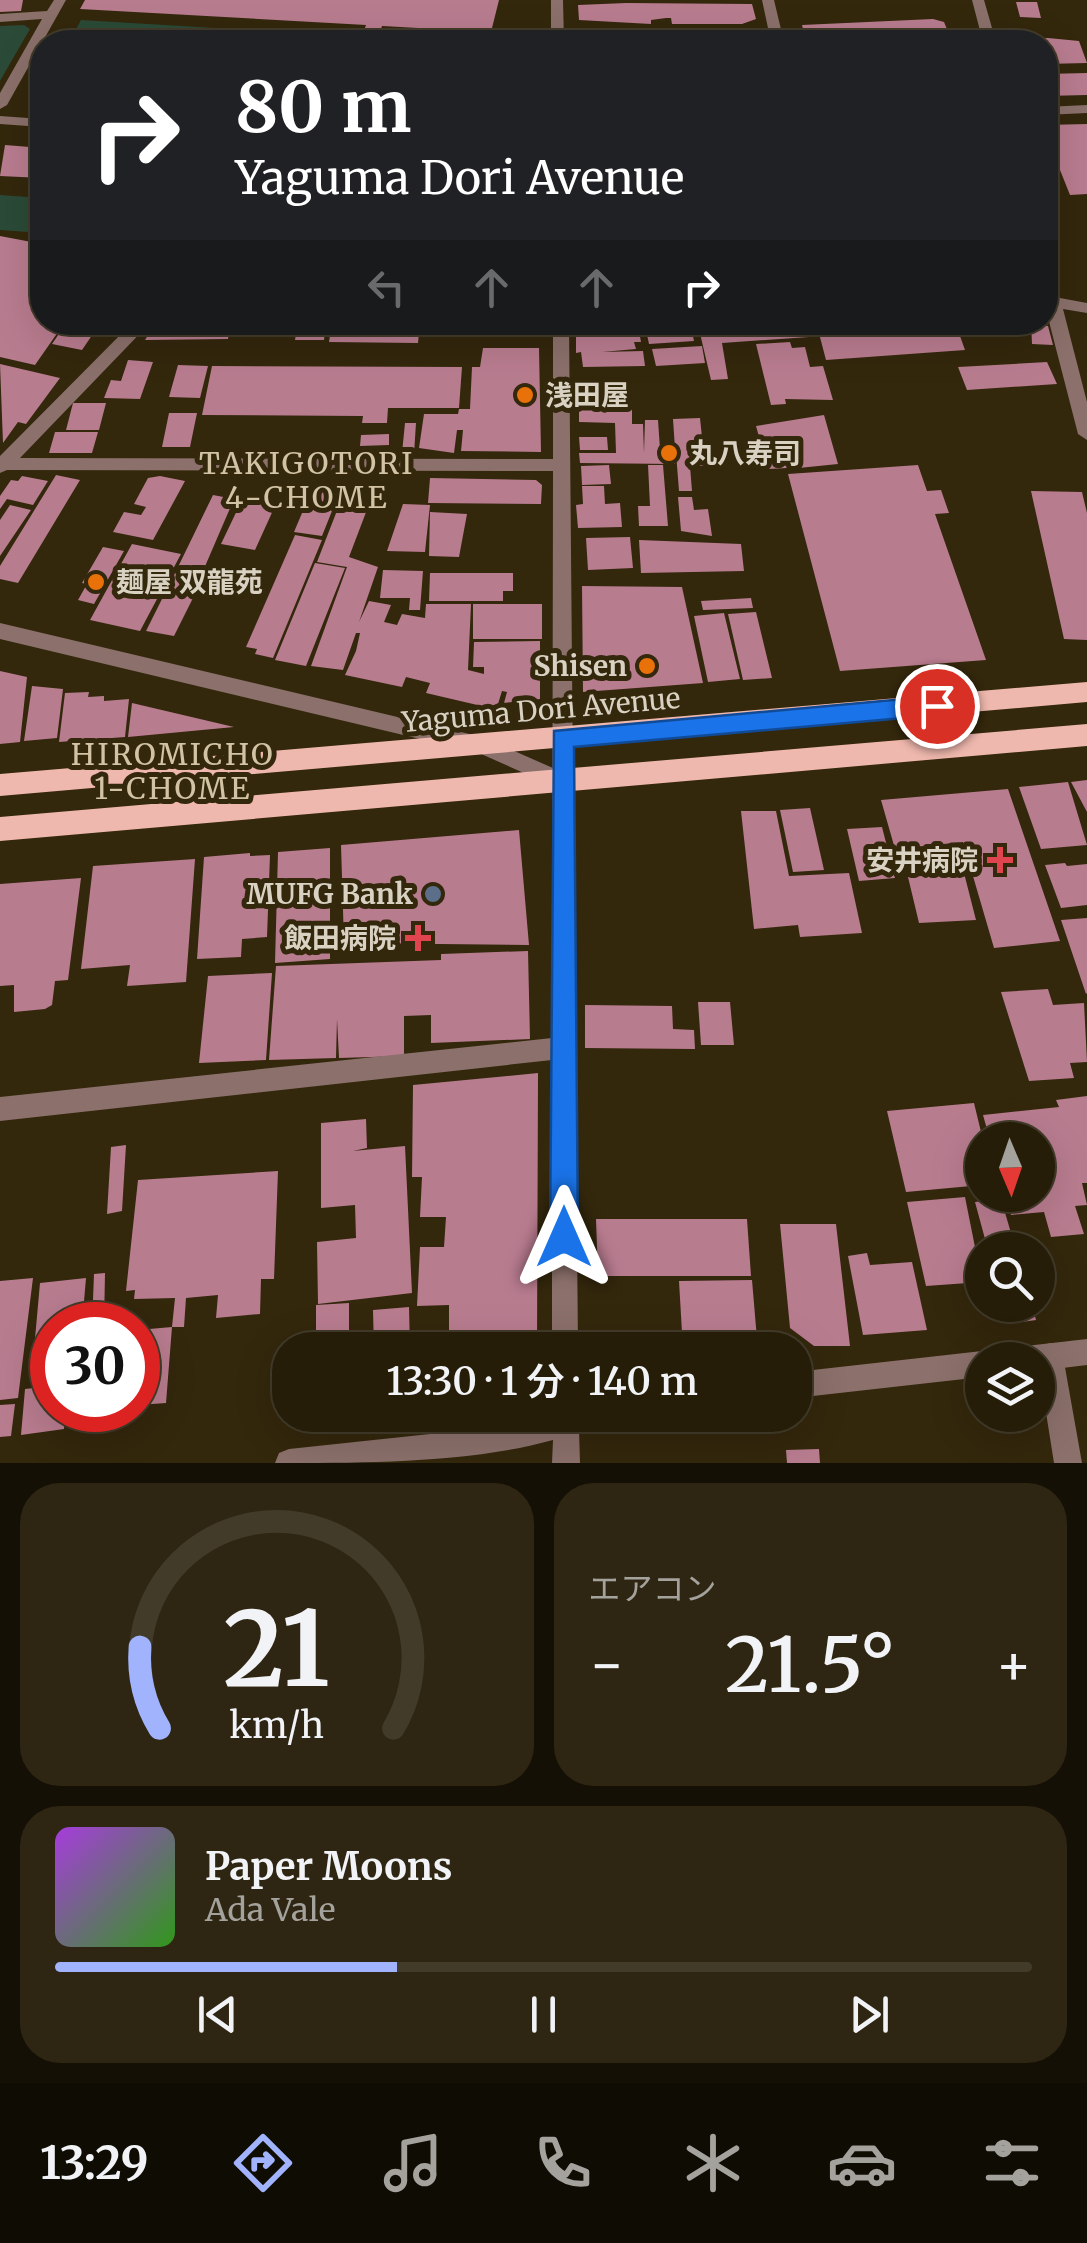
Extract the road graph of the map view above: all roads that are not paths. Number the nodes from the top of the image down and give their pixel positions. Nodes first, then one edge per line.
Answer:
1 (60, 0) edge
2 (558, 0) edge
3 (768, 0) edge
4 (978, 0) edge
5 (52, 15) junction
6 (0, 18) edge
7 (43, 30) edge
8 (558, 30) edge
9 (775, 30) edge
10 (987, 30) edge
11 (30, 53) edge
12 (0, 105) edge
13 (1087, 109) edge
14 (1058, 110) edge
15 (0, 120) edge
16 (30, 122) edge
17 (1058, 303) edge
18 (1087, 308) edge
19 (1058, 331) edge
20 (130, 335) edge
21 (561, 335) edge
22 (1087, 434) edge
23 (2, 465) edge
24 (560, 465) junction
25 (0, 631) edge
26 (1087, 692) edge
27 (1087, 735) edge
28 (562, 738) junction
29 (482, 744) junction
30 (562, 781) junction
31 (0, 785) edge
32 (0, 829) edge
33 (562, 1048) junction
34 (0, 1110) edge
35 (565, 1332) edge
36 (1087, 1352) edge
37 (1055, 1355) edge
38 (965, 1366) edge
39 (812, 1383) edge
40 (1055, 1386) edge
41 (537, 1432) edge
42 (570, 1432) edge
43 (288, 1463) edge
44 (566, 1463) edge
45 (1068, 1463) edge

1 - 5 street
2 - 8 street
3 - 9 street
4 - 10 street
5 - 6 street
5 - 7 street
11 - 12 street
13 - 14 street
15 - 16 street
17 - 18 street
19 - 22 street
20 - 23 street
21 - 24 street
23 - 24 street
24 - 28 street
25 - 29 street
26 - 28 main road, Yaguma Dori Avenue
27 - 30 main road
28 - 29 main road, Yaguma Dori Avenue
28 - 30 street
29 - 30 street
29 - 31 main road, Yaguma Dori Avenue
30 - 32 main road
30 - 33 street
33 - 34 street
33 - 35 street
36 - 37 street
38 - 39 street
40 - 45 street
41 - 43 street
42 - 44 street

